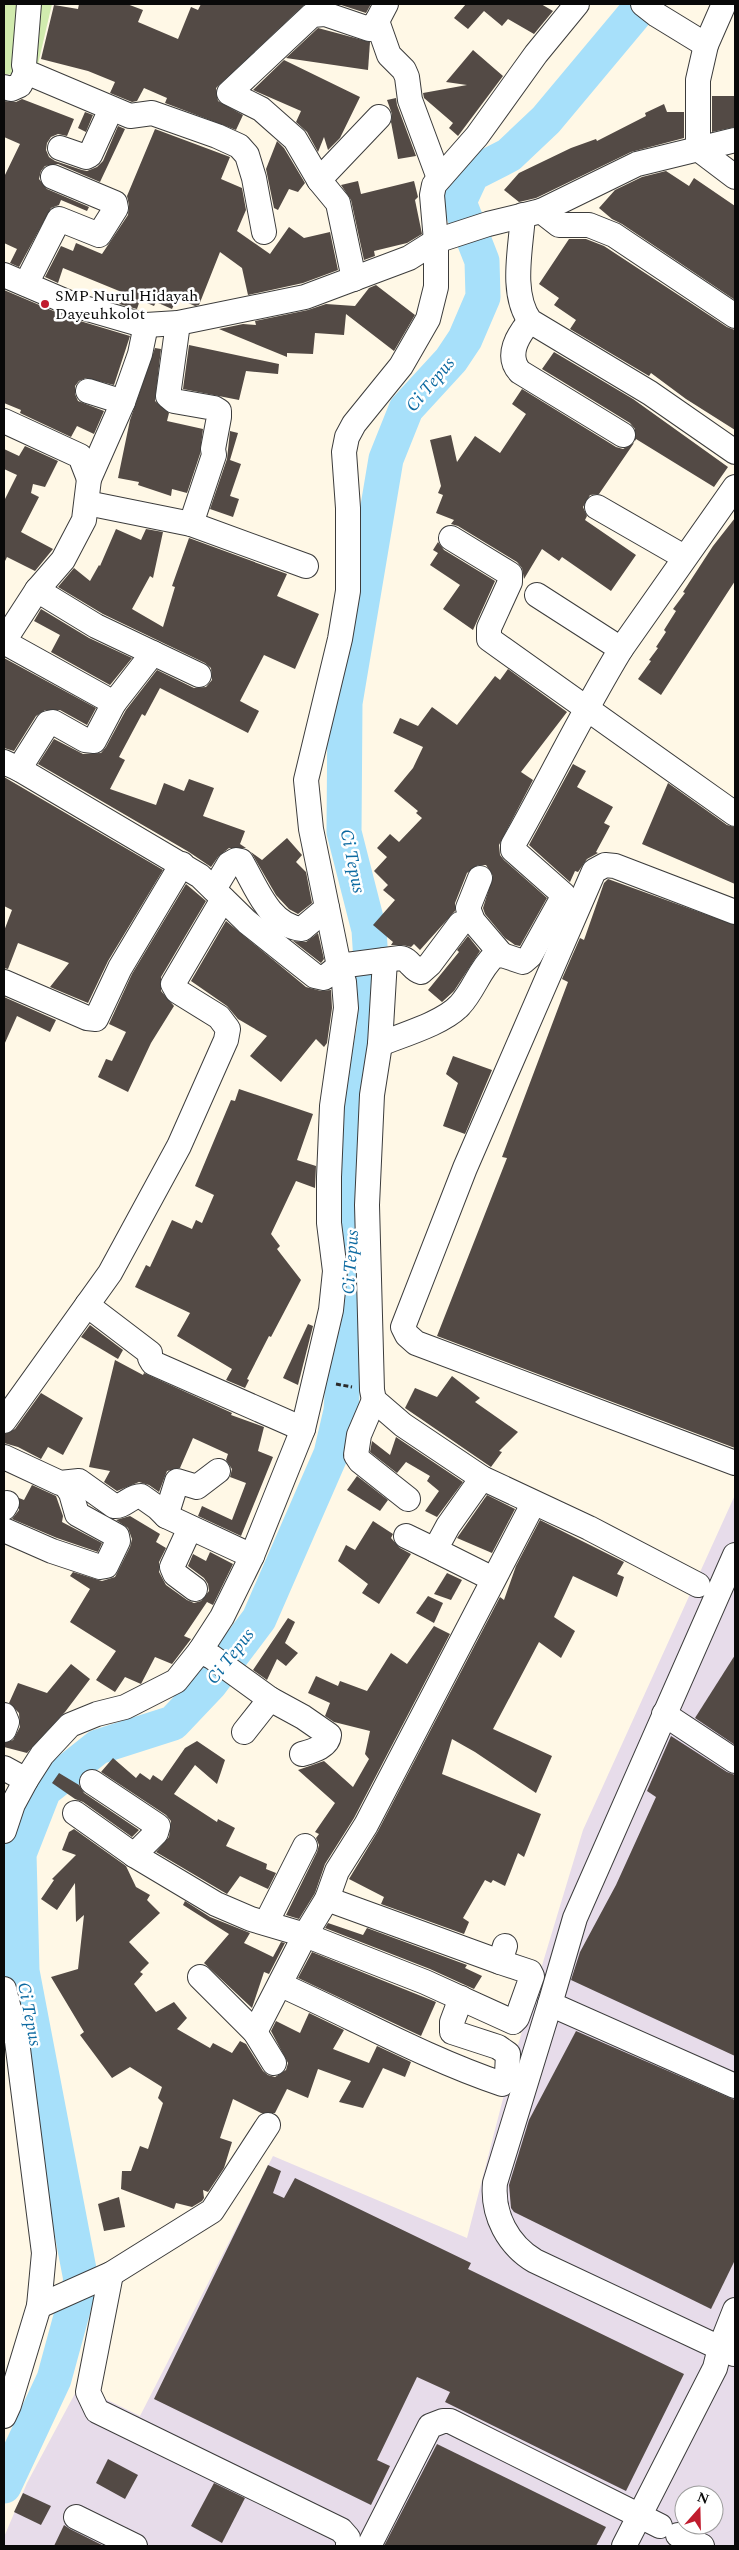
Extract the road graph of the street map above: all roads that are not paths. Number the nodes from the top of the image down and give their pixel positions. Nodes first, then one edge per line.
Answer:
1 (28, 4) edge
2 (577, 4) edge
3 (724, 4) edge
4 (650, 9) edge
5 (381, 12) edge
6 (706, 45) junction
7 (18, 64) edge
8 (4, 87) edge
9 (111, 109) junction
10 (378, 117) dead end
11 (735, 140) edge
12 (60, 148) dead end
13 (698, 149) junction
14 (53, 177) dead end
15 (735, 177) edge
16 (438, 178) junction
17 (319, 180) junction
18 (532, 213) junction
19 (264, 232) dead end
20 (439, 239) junction
21 (4, 275) edge
22 (354, 279) junction
23 (26, 284) junction
24 (735, 316) edge
25 (530, 321) junction
26 (178, 323) junction
27 (146, 325) junction
28 (88, 391) dead end
29 (123, 402) junction
30 (4, 421) edge
31 (624, 435) dead end
32 (735, 452) edge
33 (89, 479) junction
34 (735, 487) edge
35 (87, 503) junction
36 (598, 507) dead end
37 (191, 524) junction
38 (451, 538) dead end
39 (684, 557) junction
40 (306, 566) dead end
41 (37, 590) junction
42 (537, 595) dead end
43 (4, 641) edge
44 (621, 649) junction
45 (153, 653) junction
46 (199, 675) dead end
47 (114, 703) junction
48 (585, 708) junction
49 (12, 766) edge
50 (735, 814) edge
51 (182, 864) junction
52 (480, 878) dead end
53 (219, 894) junction
54 (327, 908) junction
55 (735, 912) edge
56 (460, 924) dead end
57 (502, 955) junction
58 (382, 960) junction
59 (342, 965) junction
60 (4, 982) edge
61 (380, 1044) junction
62 (87, 1305) junction
63 (374, 1400) junction
64 (4, 1421) edge
65 (303, 1429) junction
66 (4, 1457) edge
67 (735, 1463) edge
68 (218, 1471) dead end
69 (482, 1478) junction
70 (65, 1484) junction
71 (408, 1499) dead end
72 (533, 1504) junction
73 (166, 1516) junction
74 (190, 1528) junction
75 (4, 1530) edge
76 (406, 1536) dead end
77 (435, 1550) junction
78 (735, 1555) edge
79 (252, 1556) junction
80 (493, 1579) junction
81 (698, 1585) dead end
82 (195, 1589) dead end
83 (206, 1654) junction
84 (270, 1699) junction
85 (664, 1714) junction
86 (4, 1715) edge
87 (4, 1730) edge
88 (244, 1732) dead end
89 (302, 1754) dead end
90 (735, 1761) edge
91 (4, 1768) edge
92 (26, 1780) junction
93 (92, 1782) dead end
94 (75, 1813) dead end
95 (4, 1832) edge
96 (305, 1846) dead end
97 (134, 1855) junction
98 (327, 1899) junction
99 (266, 1923) junction
100 (305, 1934) junction
101 (200, 1977) dead end
102 (281, 1986) junction
103 (4, 1989) edge
104 (461, 1998) junction
105 (550, 2004) junction
106 (255, 2032) junction
107 (274, 2063) dead end
108 (735, 2086) edge
109 (268, 2126) dead end
110 (100, 2279) junction
111 (46, 2304) junction
112 (735, 2310) edge
113 (728, 2352) edge
114 (4, 2416) edge
115 (76, 2517) dead end
116 (638, 2517) junction
117 (135, 2546) edge
118 (348, 2546) edge
119 (369, 2546) edge
120 (624, 2546) edge
121 (702, 2546) edge

1 - 7 street
2 - 16 street
3 - 6 street
4 - 6 street
5 - 16 street
5 - 17 street
6 - 13 street
7 - 8 street
7 - 9 street
9 - 12 street
9 - 19 street
10 - 17 street
11 - 13 street
13 - 15 street
13 - 18 street
14 - 23 street
16 - 20 street
17 - 22 street
18 - 20 street
18 - 24 street
18 - 25 street
20 - 22 street
20 - 54 street
21 - 23 street
22 - 26 street
23 - 27 street
25 - 31 street
25 - 32 street
26 - 27 street
26 - 37 street
27 - 29 street
28 - 29 street
29 - 33 street
30 - 33 street
33 - 35 street
34 - 39 street
35 - 37 street
35 - 41 street
36 - 39 street
37 - 40 street
38 - 48 street
39 - 44 street
41 - 43 street
41 - 45 street
42 - 44 street
43 - 47 street
44 - 48 street
45 - 46 street
45 - 47 street
47 - 49 street
48 - 50 street
48 - 57 street
49 - 51 street
51 - 53 street
51 - 60 street
52 - 57 street
53 - 54 street
53 - 59 street
53 - 62 street
54 - 59 street
55 - 67 street
56 - 58 street
57 - 61 street
58 - 59 street
58 - 61 street
59 - 65 street
61 - 63 street
62 - 64 street
62 - 65 street
63 - 69 street
63 - 71 street
65 - 79 street
66 - 70 street
68 - 73 street
69 - 72 street
69 - 77 street
70 - 73 street
70 - 75 street
72 - 80 street
72 - 81 street
73 - 74 street
74 - 79 street
74 - 82 street
76 - 77 street
77 - 80 street
78 - 85 street
79 - 83 street
80 - 98 street
83 - 84 street
83 - 92 street
84 - 88 street
84 - 89 street
85 - 90 street
85 - 105 street
86 - 87 street
91 - 92 street
92 - 95 street
93 - 97 street
94 - 97 street
96 - 99 street
97 - 99 street
98 - 100 street
98 - 104 street
99 - 100 street
100 - 102 street
100 - 104 street
101 - 106 street
102 - 104 street
102 - 106 street
103 - 111 street
105 - 108 street
105 - 113 street
106 - 107 street
109 - 110 street
110 - 111 street
110 - 118 street
111 - 114 street
112 - 113 street
113 - 116 street
115 - 117 street
116 - 119 street
116 - 120 street
116 - 121 street

